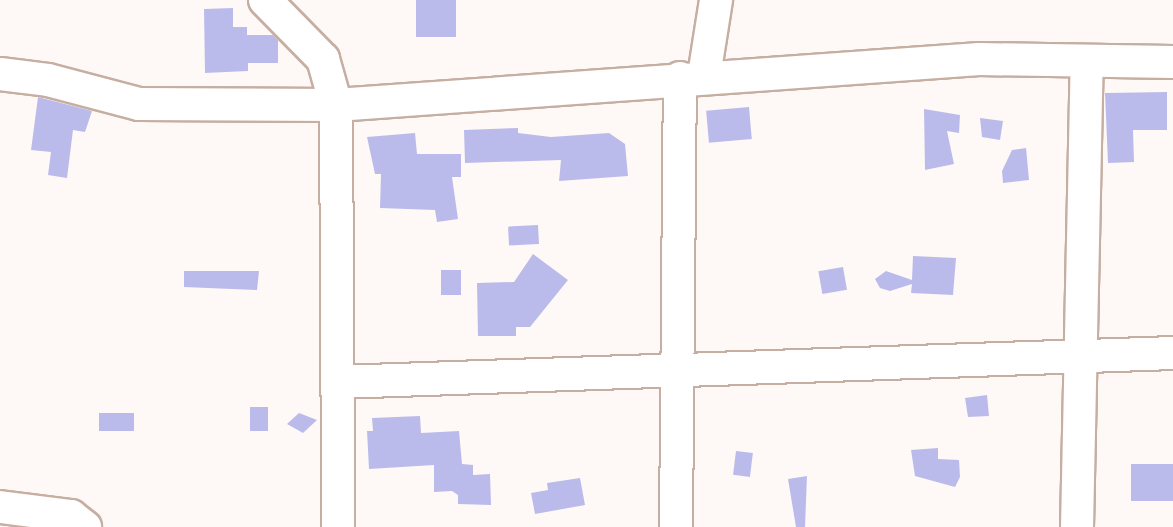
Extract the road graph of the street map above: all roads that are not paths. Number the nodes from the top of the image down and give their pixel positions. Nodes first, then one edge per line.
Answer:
1 (265, 0) edge
2 (716, 0) edge
3 (1173, 62) edge
4 (1087, 63) junction
5 (0, 74) edge
6 (692, 77) junction
7 (336, 105) junction
8 (1173, 353) edge
9 (1083, 359) junction
10 (679, 372) junction
11 (339, 382) junction
12 (0, 507) edge
13 (85, 527) edge
14 (338, 527) edge
15 (676, 527) edge
16 (1077, 527) edge

1 - 7 street
2 - 6 street
3 - 4 street
4 - 6 street
4 - 9 street
5 - 7 street
6 - 7 street
6 - 10 street
7 - 11 street
8 - 9 street
9 - 10 street
9 - 16 street
10 - 11 street
10 - 15 street
11 - 14 street
12 - 13 street

